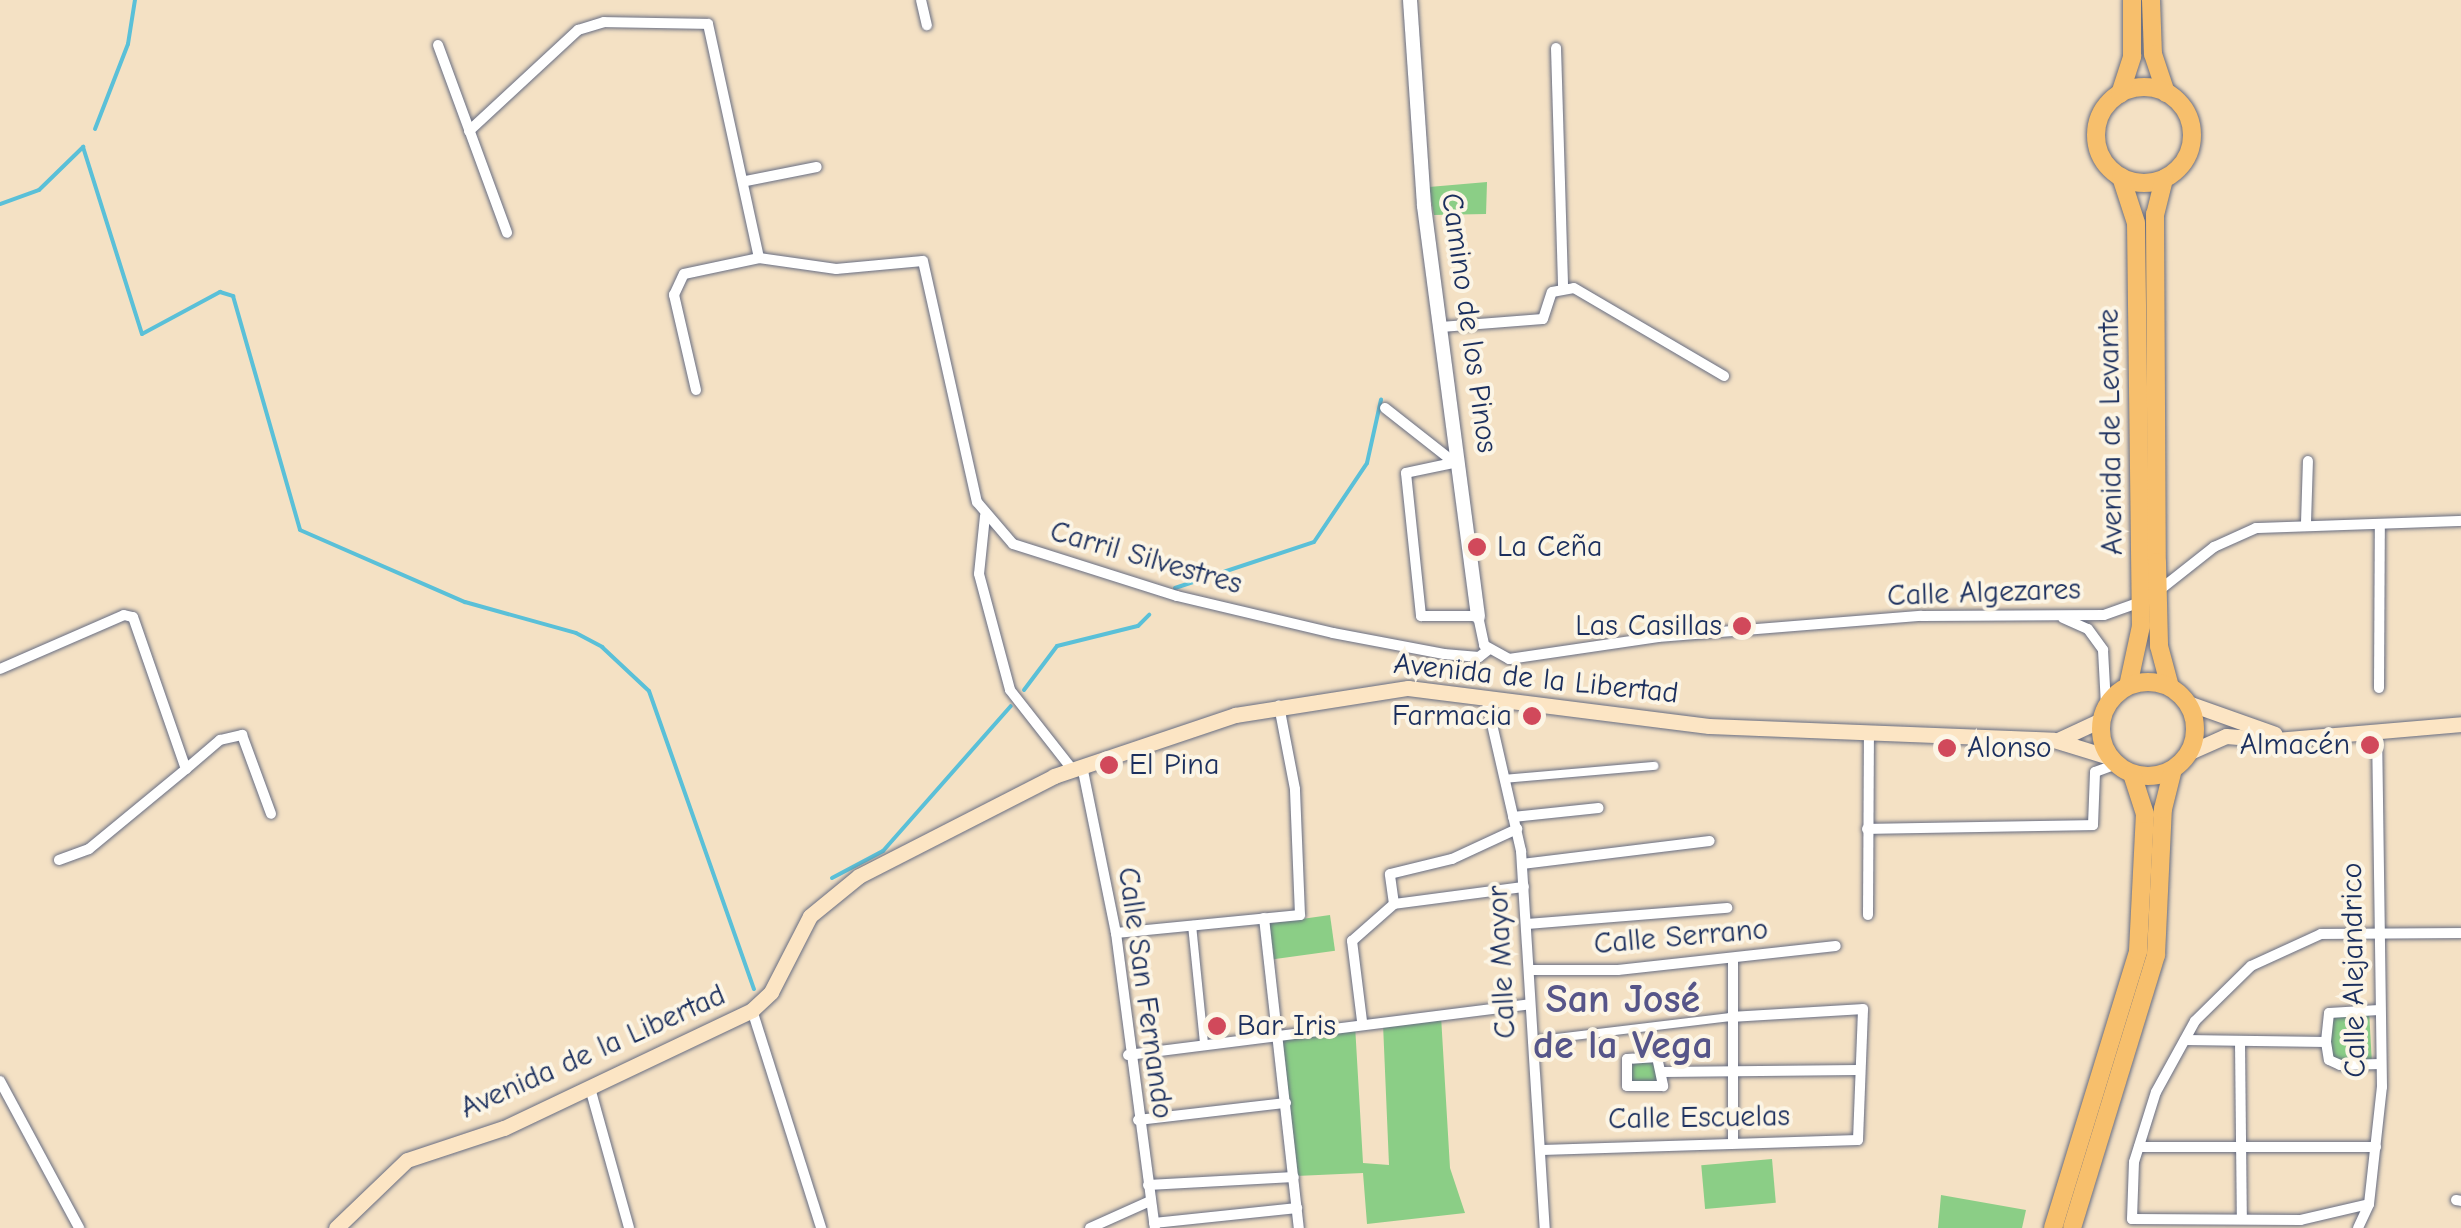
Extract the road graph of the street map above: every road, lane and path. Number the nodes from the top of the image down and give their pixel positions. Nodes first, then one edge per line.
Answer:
1 (921, 0) edge
2 (1410, 0) edge
3 (2132, 0) edge
4 (2151, 0) edge
5 (927, 25) dead end
6 (438, 46) dead end
7 (1556, 48) dead end
8 (2166, 93) junction
9 (2120, 94) junction
10 (469, 131) junction
11 (817, 167) dead end
12 (2122, 177) junction
13 (2164, 179) junction
14 (746, 181) junction
15 (507, 233) dead end
16 (759, 258) junction
17 (1563, 288) junction
18 (1441, 327) junction
19 (1724, 376) dead end
20 (696, 390) dead end
21 (1385, 408) dead end
22 (2308, 462) dead end
23 (1457, 463) junction
24 (985, 516) junction
25 (2461, 520) edge
26 (2306, 523) junction
27 (2380, 524) junction
28 (2158, 592) junction
29 (2141, 602) junction
30 (1478, 616) junction
31 (2052, 616) junction
32 (1488, 650) junction
33 (0, 669) edge
34 (2128, 686) junction
35 (2170, 686) junction
36 (2379, 688) dead end
37 (1486, 698) junction
38 (2188, 703) junction
39 (1279, 706) junction
40 (2104, 713) junction
41 (2461, 724) edge
42 (2378, 734) junction
43 (1869, 736) junction
44 (2293, 738) junction
45 (2054, 740) junction
46 (2190, 752) junction
47 (2119, 765) junction
48 (1654, 766) dead end
49 (1077, 768) junction
50 (186, 769) junction
51 (2173, 769) junction
52 (1502, 780) junction
53 (1599, 808) dead end
54 (271, 814) dead end
55 (1515, 823) junction
56 (1867, 829) junction
57 (1710, 841) dead end
58 (59, 860) dead end
59 (1522, 864) junction
60 (1524, 887) junction
61 (1394, 904) junction
62 (1727, 908) dead end
63 (1868, 915) dead end
64 (1264, 918) junction
65 (1527, 924) junction
66 (1192, 925) junction
67 (1116, 933) junction
68 (2376, 933) junction
69 (2461, 933) edge
70 (1836, 946) dead end
71 (1733, 961) junction
72 (1529, 970) junction
73 (1530, 1004) junction
74 (752, 1010) junction
75 (2379, 1010) junction
76 (1731, 1017) junction
77 (1362, 1022) junction
78 (1279, 1032) junction
79 (2185, 1040) junction
80 (1531, 1041) junction
81 (2240, 1042) junction
82 (2326, 1042) junction
83 (1204, 1044) junction
84 (1128, 1055) junction
85 (2381, 1064) junction
86 (1730, 1067) junction
87 (1858, 1070) junction
88 (1663, 1072) dead end
89 (0, 1081) edge
90 (590, 1088) junction
91 (1286, 1103) junction
92 (1138, 1120) junction
93 (1733, 1142) junction
94 (2139, 1147) junction
95 (2376, 1147) junction
96 (2240, 1148) junction
97 (1542, 1150) junction
98 (1294, 1177) junction
99 (1148, 1184) junction
100 (1150, 1201) junction
101 (2369, 1204) junction
102 (1297, 1208) junction
103 (2242, 1220) junction
104 (1154, 1225) edge
105 (79, 1228) edge
106 (336, 1228) edge
107 (629, 1228) edge
108 (821, 1228) edge
109 (1090, 1228) edge
110 (1299, 1228) edge
111 (1545, 1228) edge
112 (2052, 1228) edge
113 (2072, 1228) edge
114 (2358, 1228) edge

1 - 5 street
2 - 18 street, Camino de los Pinos
3 - 9 main road
4 - 8 main road
6 - 10 street
7 - 17 street
8 - 9 main road
8 - 13 main road
9 - 12 main road
10 - 14 street
10 - 15 street
11 - 14 street
12 - 13 main road
12 - 29 main road, Avenida de Levante
13 - 28 main road, Avenida de Levante
14 - 16 street
16 - 20 street
16 - 24 street
17 - 18 street
17 - 19 street
18 - 23 street, Camino de los Pinos
21 - 23 street
22 - 26 street
23 - 30 street, Camino de los Pinos
23 - 30 street
24 - 32 street, Carril Silvestres
24 - 49 street
25 - 27 street, Calle Algezares
26 - 27 street, Calle Algezares
26 - 28 street, Calle Algezares
27 - 36 street
28 - 29 street, Calle Algezares
28 - 35 main road, Avenida de Levante
29 - 31 street, Calle Algezares
29 - 34 main road, Avenida de Levante
30 - 32 street, Camino de los Pinos
31 - 32 street, Calle Algezares
31 - 40 street
33 - 50 street
34 - 35 main road
34 - 40 main road
35 - 38 main road
37 - 39 main road, Avenida de la Libertad
37 - 43 main road, Avenida de la Libertad
37 - 52 street, Calle Mayor
38 - 44 main road
38 - 46 main road
39 - 49 main road, Avenida de la Libertad
39 - 64 street
40 - 45 main road, Avenida de la Libertad
40 - 47 main road
41 - 42 main road
42 - 44 main road
42 - 68 street, Calle Alejandrico
43 - 45 main road, Avenida de la Libertad
43 - 56 street
44 - 46 main road
45 - 47 main road, Avenida de la Libertad
46 - 51 main road
47 - 51 main road
47 - 56 street
47 - 112 main road
48 - 52 street
49 - 67 street, Calle San Fernando
49 - 74 main road, Avenida de la Libertad
50 - 54 street
50 - 58 street
51 - 113 main road
52 - 55 street, Calle Mayor
53 - 55 street
55 - 59 street, Calle Mayor
55 - 61 street
56 - 63 street
57 - 59 street
59 - 60 street, Calle Mayor
60 - 61 street
60 - 65 street, Calle Mayor
61 - 77 street
62 - 65 street
64 - 66 street
64 - 78 street
65 - 72 street, Calle Mayor
66 - 67 street
66 - 83 street
67 - 84 street, Calle San Fernando
68 - 69 street
68 - 75 street, Calle Alejandrico
68 - 79 street
70 - 71 street, Calle Serrano
71 - 72 street, Calle Serrano
71 - 76 street
72 - 73 street, Calle Mayor
73 - 77 street
73 - 80 street, Calle Mayor
74 - 90 main road, Avenida de la Libertad
74 - 108 street
75 - 82 street
75 - 85 street, Calle Alejandrico
76 - 80 street
76 - 86 street
76 - 87 street
77 - 78 street
78 - 83 street
78 - 91 street
79 - 81 street
79 - 94 street
80 - 97 street, Calle Mayor
81 - 82 street
81 - 96 street
82 - 85 street
83 - 84 street
84 - 92 street, Calle San Fernando
85 - 95 street, Calle Alejandrico
86 - 87 street
86 - 88 street
86 - 93 street
87 - 93 street, Calle Escuelas
89 - 105 street
90 - 106 main road, Avenida de la Libertad
90 - 107 street
91 - 92 street
91 - 98 street
92 - 99 street, Calle San Fernando
93 - 97 street, Calle Escuelas
94 - 96 street
94 - 103 street
95 - 96 street
95 - 101 street, Calle Alejandrico
96 - 103 street
97 - 111 street, Calle Mayor
98 - 99 street
98 - 102 street
99 - 100 street, Calle San Fernando
100 - 104 street, Calle San Fernando
100 - 109 street
101 - 103 street
101 - 114 street, Calle Alejandrico
102 - 104 street
102 - 110 street

